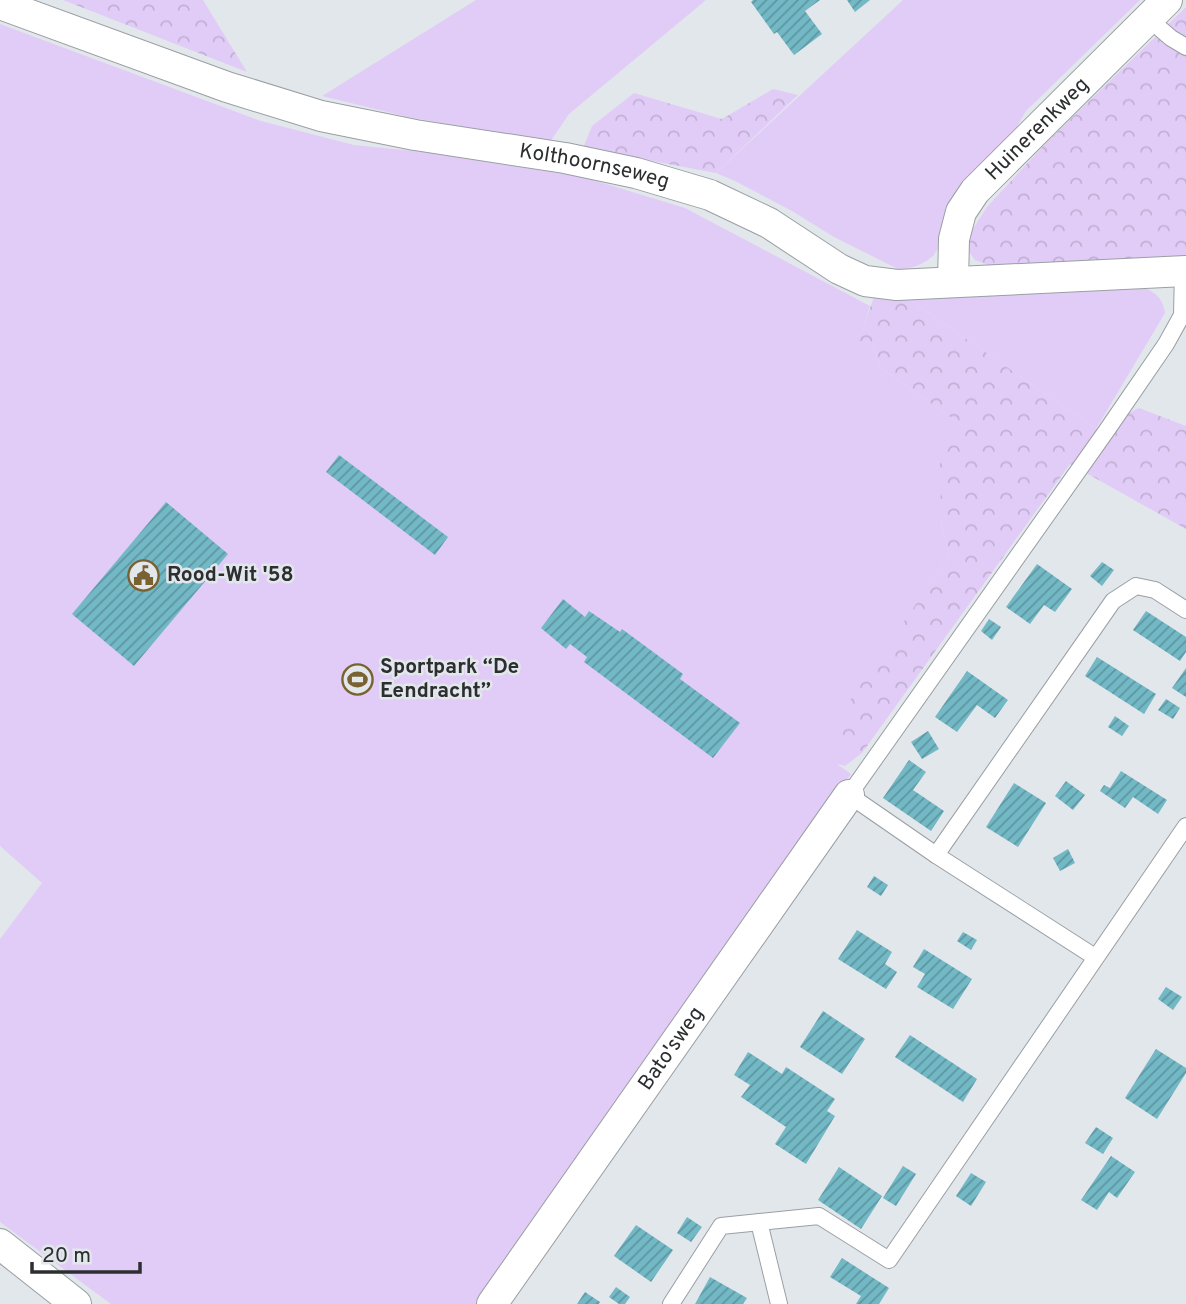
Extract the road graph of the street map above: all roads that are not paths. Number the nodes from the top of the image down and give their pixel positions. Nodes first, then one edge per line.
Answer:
1 (0, 4) edge
2 (1158, 9) edge
3 (1186, 47) edge
4 (1184, 271) edge
5 (953, 282) junction
6 (1186, 610) edge
7 (849, 795) junction
8 (1186, 826) edge
9 (936, 855) junction
10 (1095, 957) junction
11 (759, 1222) junction
12 (0, 1244) edge
13 (76, 1304) edge
14 (492, 1304) edge
15 (671, 1304) edge
16 (779, 1304) edge

1 - 5 street, Kolthoornseweg
2 - 3 lane
2 - 5 street, Huinerenkweg
4 - 5 street, Kolthoornseweg
4 - 7 lane
6 - 9 lane
7 - 9 lane
7 - 14 street, Bato'sweg
8 - 10 lane
9 - 10 lane
10 - 11 lane
11 - 15 lane
11 - 16 lane
12 - 13 street

